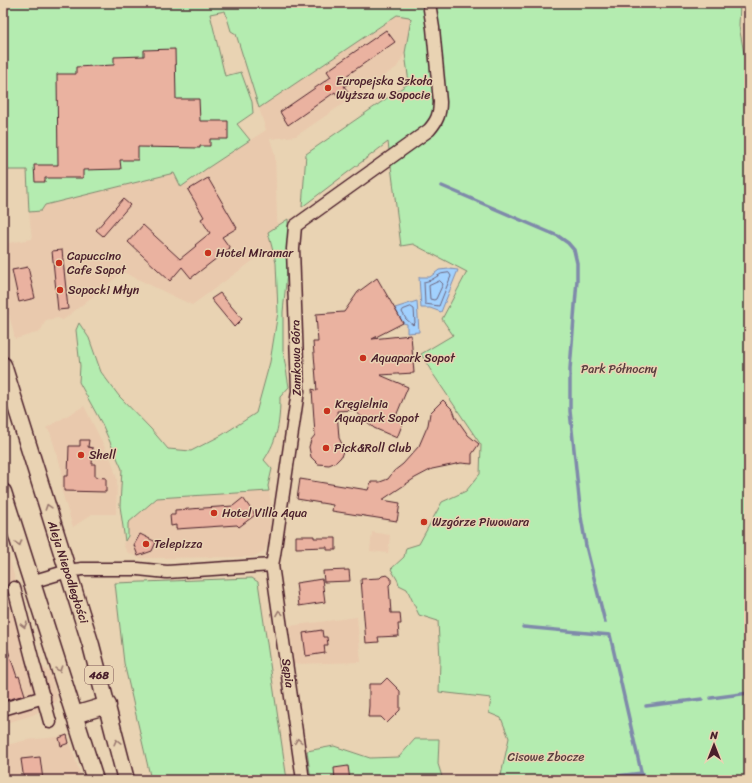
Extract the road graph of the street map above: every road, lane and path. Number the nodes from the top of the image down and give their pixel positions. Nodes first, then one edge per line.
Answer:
1 (429, 3) edge
2 (3, 365) edge
3 (3, 492) edge
4 (272, 565) junction
5 (68, 571) junction
6 (31, 582) junction
7 (14, 588) dead end
8 (44, 697) junction
9 (108, 705) junction
10 (3, 709) edge
11 (74, 715) junction
12 (50, 722) dead end
13 (95, 780) edge
14 (126, 780) edge
15 (303, 780) edge

1 - 4 street, Zamkowa Góra
5 -> 2 main road, Aleja Niepodległości / 468
3 -> 6 main road
4 - 5 street
15 -> 4 street, Sępia
5 - 6 street
5 - 9 main road, Aleja Niepodległości / 468
6 -> 11 main road
7 -> 8 street
8 - 10 street
8 - 12 street
9 - 11 main road
14 -> 9 main road, Aleja Niepodległości / 468
11 - 13 main road

